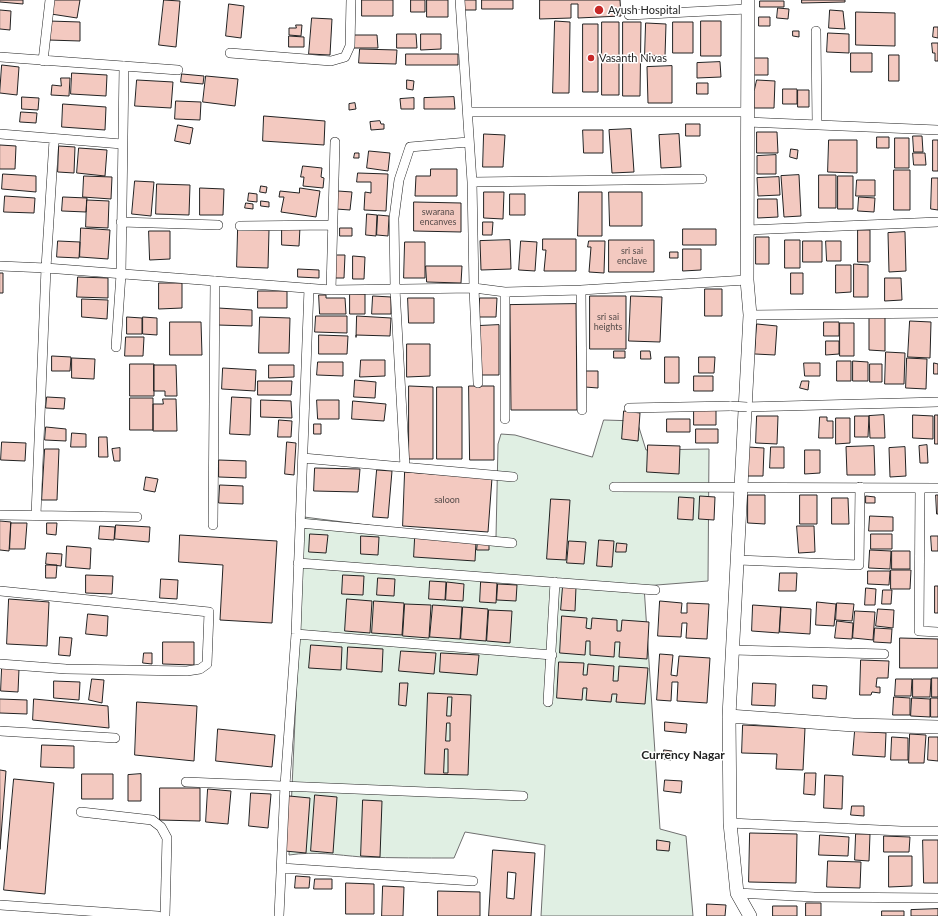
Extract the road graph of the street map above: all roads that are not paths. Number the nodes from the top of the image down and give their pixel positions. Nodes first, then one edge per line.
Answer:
1 (50, 0) edge
2 (351, 0) edge
3 (460, 0) edge
4 (747, 4) edge
5 (629, 16) dead end
6 (816, 31) dead end
7 (230, 53) dead end
8 (0, 57) edge
9 (43, 61) junction
10 (124, 66) junction
11 (178, 70) dead end
12 (468, 112) junction
13 (747, 117) junction
14 (817, 125) junction
15 (938, 130) edge
16 (0, 134) edge
17 (54, 140) junction
18 (335, 142) dead end
19 (468, 142) junction
20 (122, 144) junction
21 (702, 179) dead end
22 (472, 182) junction
23 (121, 222) junction
24 (938, 222) edge
25 (218, 225) dead end
26 (332, 225) junction
27 (240, 226) dead end
28 (747, 230) junction
29 (0, 266) edge
30 (46, 268) junction
31 (121, 274) junction
32 (216, 281) junction
33 (743, 281) junction
34 (309, 288) junction
35 (474, 288) junction
36 (395, 289) junction
37 (331, 290) junction
38 (581, 290) junction
39 (505, 292) junction
40 (938, 313) edge
41 (750, 315) junction
42 (116, 347) dead end
43 (478, 383) dead end
44 (938, 402) edge
45 (741, 406) junction
46 (629, 408) dead end
47 (582, 410) dead end
48 (506, 419) dead end
49 (303, 458) junction
50 (405, 467) junction
51 (513, 477) dead end
52 (614, 486) dead end
53 (740, 486) junction
54 (860, 487) junction
55 (920, 488) junction
56 (938, 488) edge
57 (0, 514) edge
58 (36, 515) junction
59 (137, 517) dead end
60 (300, 523) junction
61 (213, 525) dead end
62 (512, 543) dead end
63 (738, 560) junction
64 (298, 563) junction
65 (555, 582) junction
66 (655, 590) dead end
67 (0, 591) edge
68 (938, 632) edge
69 (296, 634) junction
70 (733, 650) junction
71 (884, 654) dead end
72 (552, 655) junction
73 (0, 664) edge
74 (548, 702) dead end
75 (730, 716) junction
76 (938, 727) edge
77 (0, 731) edge
78 (115, 738) dead end
79 (186, 782) dead end
80 (285, 785) junction
81 (523, 796) dead end
82 (82, 812) dead end
83 (730, 823) junction
84 (938, 831) edge
85 (282, 868) junction
86 (473, 881) dead end
87 (737, 893) junction
88 (938, 898) edge
89 (0, 905) edge
90 (158, 916) edge
91 (166, 916) edge
92 (279, 916) edge
93 (750, 916) edge

1 - 9 street
2 - 7 street
3 - 12 street
4 - 5 street
4 - 13 street
6 - 14 street
8 - 9 street
9 - 10 street
10 - 11 street
10 - 20 street
12 - 13 street
12 - 19 street
13 - 14 street
13 - 28 street
14 - 15 street
16 - 17 street
17 - 20 street
17 - 30 street
18 - 26 street
19 - 22 street
19 - 36 street
20 - 23 street
21 - 22 street
22 - 35 street
23 - 25 street
23 - 31 street
24 - 28 street
26 - 27 street
26 - 37 street
28 - 33 street
29 - 30 street
30 - 31 street
30 - 58 street
31 - 32 street
31 - 42 street
32 - 34 street
32 - 61 street
33 - 38 street
33 - 41 street
34 - 37 street
34 - 49 street
35 - 36 street
35 - 39 street
35 - 43 street
36 - 37 street
36 - 50 street
38 - 39 street
38 - 47 street
39 - 48 street
40 - 41 street
41 - 45 street
44 - 45 street
45 - 46 street
45 - 53 street
49 - 50 street
49 - 60 street
50 - 51 street
52 - 53 street
53 - 54 street
53 - 63 street
54 - 55 street
54 - 63 street
55 - 56 street
55 - 68 street
57 - 58 street
58 - 59 street
60 - 62 street
60 - 64 street
63 - 70 street
64 - 65 street
64 - 69 street
65 - 66 street
65 - 72 street
67 - 73 street
69 - 72 street
69 - 80 street
70 - 71 street
70 - 75 street
72 - 74 street
75 - 76 street
75 - 83 street
77 - 78 street
79 - 80 street
80 - 81 street
80 - 85 street
82 - 91 street
83 - 84 street
83 - 87 street
85 - 86 street
85 - 92 street
87 - 88 street
87 - 93 street
89 - 90 street

